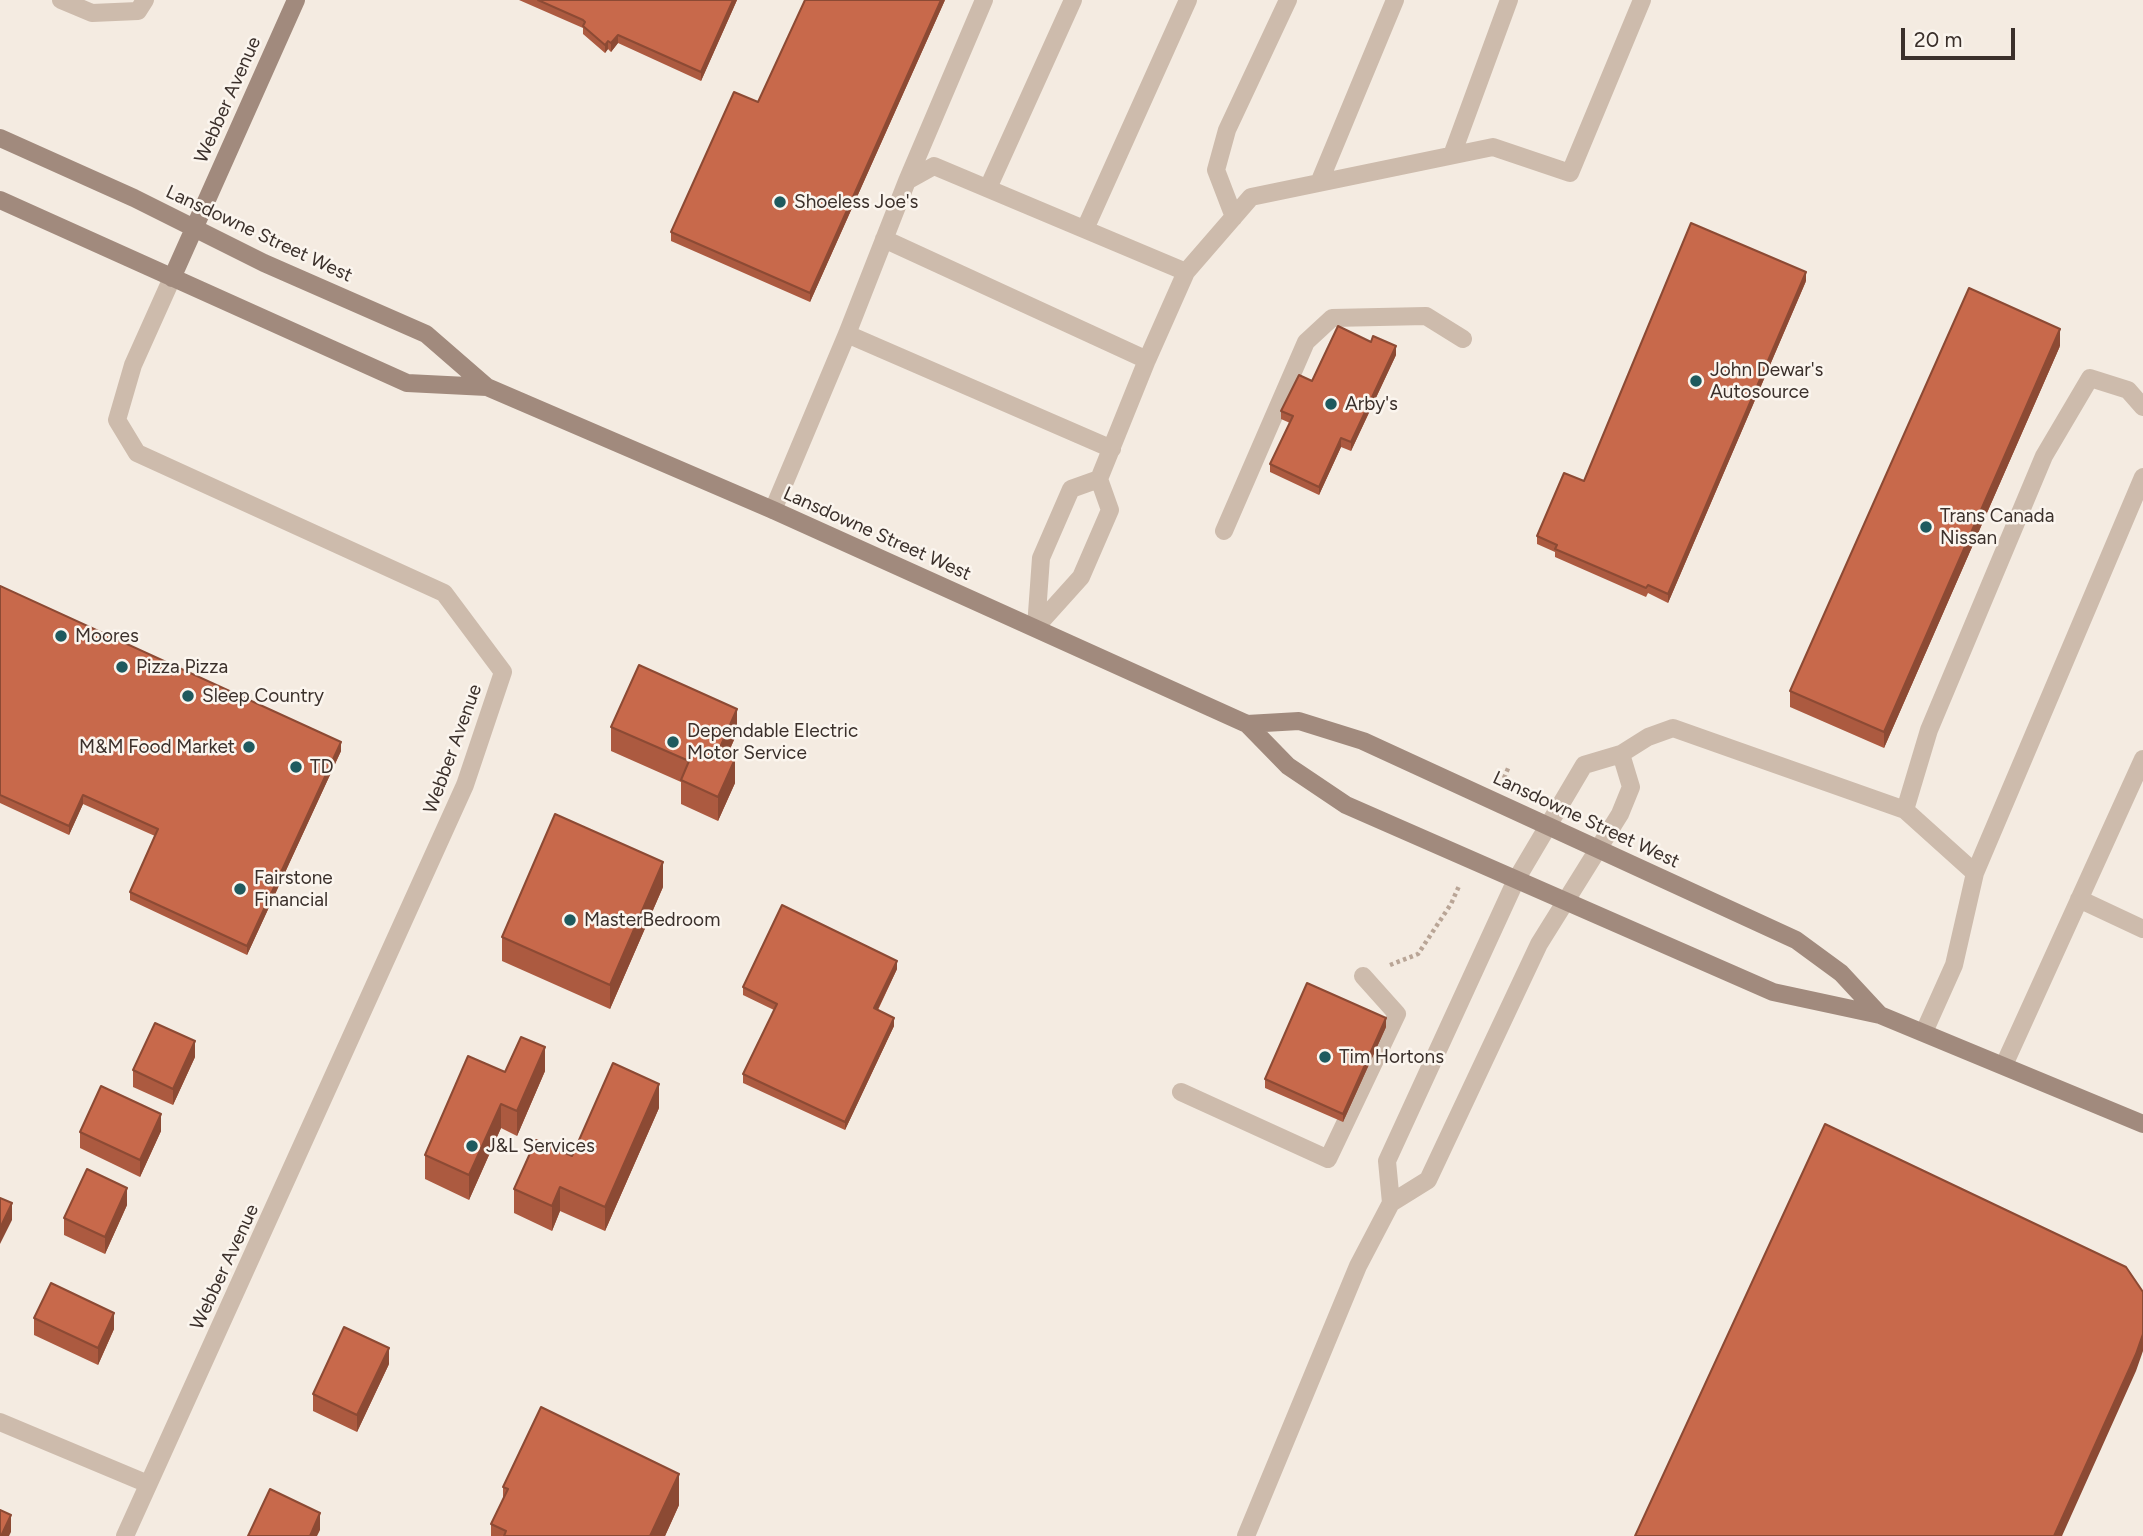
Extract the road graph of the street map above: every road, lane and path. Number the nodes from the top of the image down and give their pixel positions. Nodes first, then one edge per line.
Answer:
1 (61, 0) edge
2 (145, 0) edge
3 (296, 0) edge
4 (984, 0) edge
5 (1073, 0) edge
6 (1188, 0) edge
7 (1288, 0) edge
8 (1395, 0) edge
9 (1509, 0) edge
10 (1642, 0) edge
11 (0, 138) edge
12 (1452, 155) junction
13 (907, 181) junction
14 (1319, 183) junction
15 (988, 188) junction
16 (0, 200) edge
17 (1234, 217) junction
18 (194, 228) junction
19 (1085, 229) junction
20 (884, 239) junction
21 (1186, 272) junction
22 (172, 278) junction
23 (847, 334) junction
24 (1463, 340) dead end
25 (1147, 360) junction
26 (487, 387) junction
27 (2143, 407) edge
28 (1112, 449) junction
29 (2143, 477) edge
30 (1099, 479) junction
31 (773, 510) junction
32 (1224, 531) dead end
33 (1035, 627) junction
34 (1247, 724) junction
35 (1621, 754) junction
36 (2143, 759) edge
37 (1905, 810) junction
38 (1547, 826) junction
39 (1598, 850) junction
40 (1975, 873) junction
41 (1516, 880) junction
42 (2079, 899) junction
43 (1565, 902) junction
44 (2143, 929) edge
45 (1363, 976) dead end
46 (1880, 1015) junction
47 (1924, 1032) junction
48 (2004, 1065) junction
49 (1181, 1092) dead end
50 (2143, 1124) edge
51 (1391, 1203) junction
52 (0, 1422) edge
53 (148, 1484) junction
54 (125, 1536) edge
55 (1247, 1536) edge

1 - 2 street
3 - 18 main road, Webber Avenue
4 - 13 street
5 - 15 street
6 - 19 street
7 - 17 street
8 - 14 street
9 - 12 street
10 - 12 street
11 - 18 main road, Lansdowne Street West
12 - 14 street
13 - 15 street
13 - 20 street
14 - 17 street
15 - 19 street
16 - 22 main road, Lansdowne Street West
17 - 21 street
18 - 22 main road, Webber Avenue
18 - 26 main road, Lansdowne Street West
19 - 21 street
20 - 23 street
20 - 25 street
21 - 25 street
22 - 26 main road, Lansdowne Street West
22 - 53 street, Webber Avenue
23 - 28 street
23 - 31 street
24 - 32 street
25 - 28 street
26 - 31 main road, Lansdowne Street West
27 - 37 street
28 - 30 street
29 - 40 street
30 - 33 street
30 - 33 street
31 - 33 main road, Lansdowne Street West
33 - 34 main road, Lansdowne Street West
34 - 38 main road, Lansdowne Street West
34 - 41 main road, Lansdowne Street West
35 - 37 street
35 - 38 street
35 - 39 street
36 - 42 street
37 - 40 street
38 - 39 main road, Lansdowne Street West
38 - 41 street
39 - 43 street
39 - 46 main road, Lansdowne Street West
40 - 47 street
41 - 43 main road, Lansdowne Street West
41 - 51 street
42 - 44 street
42 - 48 street
43 - 46 main road, Lansdowne Street West
43 - 51 street
45 - 49 street
46 - 47 main road, Lansdowne Street West
47 - 48 main road, Lansdowne Street West
48 - 50 main road, Lansdowne Street West
51 - 55 street
52 - 53 street
53 - 54 street, Webber Avenue

